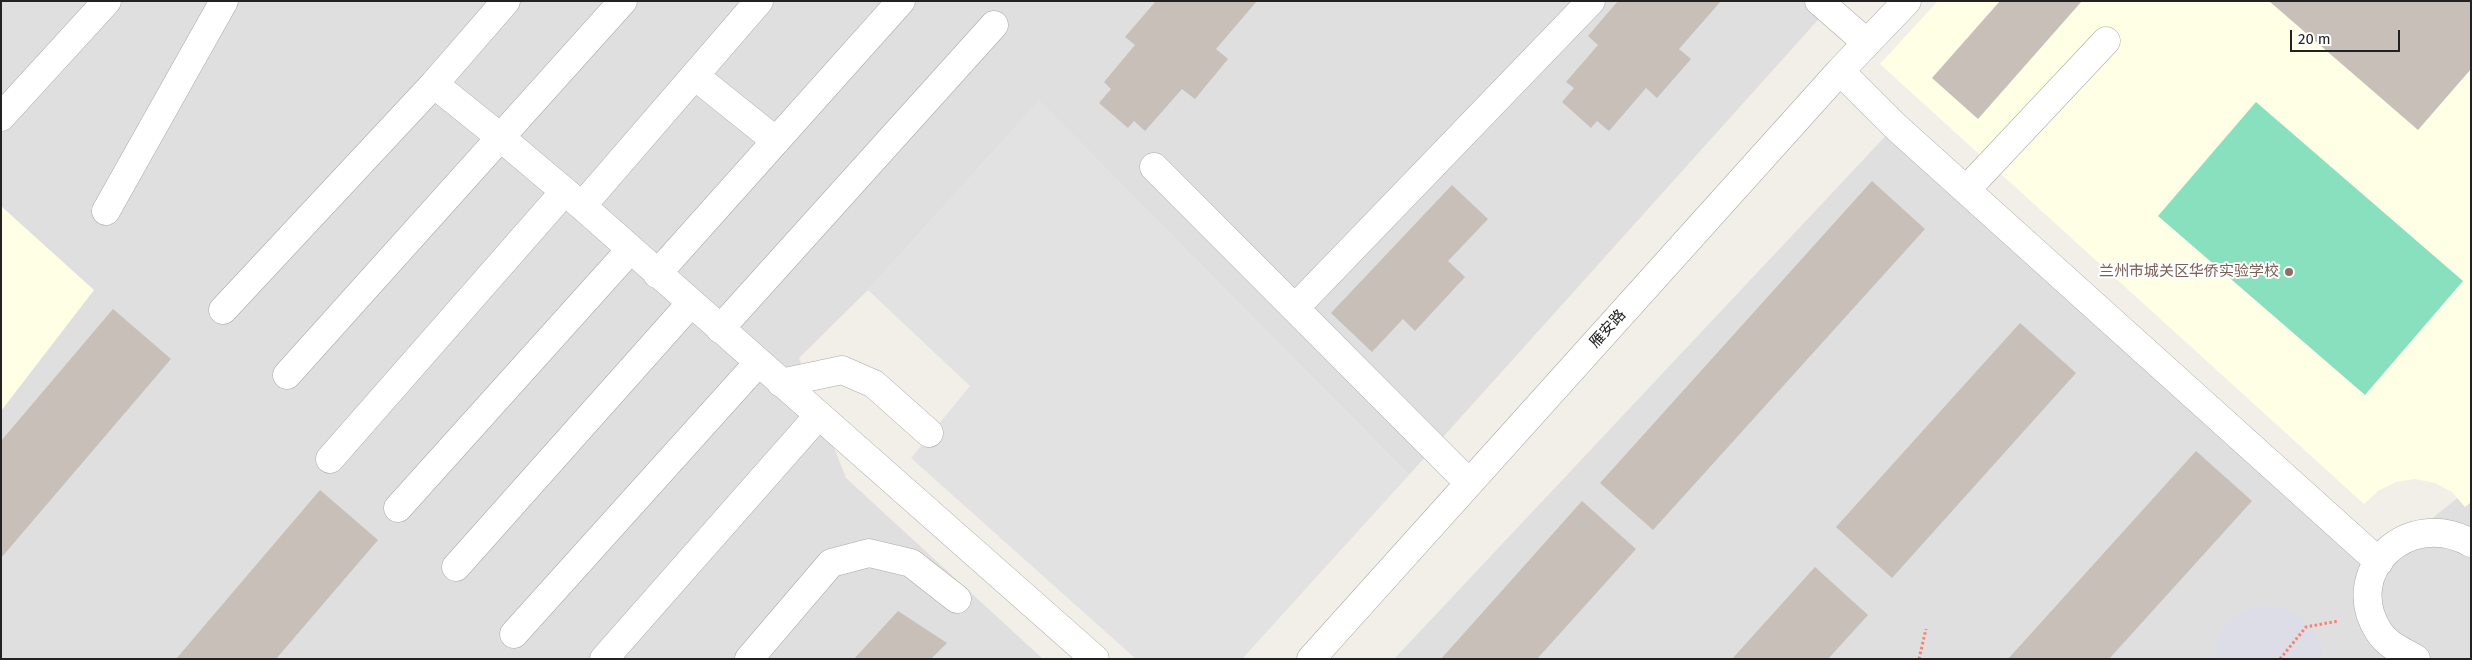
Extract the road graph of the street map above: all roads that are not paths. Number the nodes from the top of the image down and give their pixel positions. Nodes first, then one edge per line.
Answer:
1 (106, 1) edge
2 (224, 1) edge
3 (506, 1) edge
4 (623, 1) edge
5 (759, 1) edge
6 (901, 1) edge
7 (1591, 1) edge
8 (1820, 1) edge
9 (1907, 1) edge
10 (994, 25) dead end
11 (2106, 41) dead end
12 (1867, 43) junction
13 (1840, 71) junction
14 (695, 76) junction
15 (434, 84) junction
16 (1, 117) edge
17 (500, 137) junction
18 (776, 141) junction
19 (1154, 167) dead end
20 (1966, 190) junction
21 (573, 199) junction
22 (106, 211) dead end
23 (630, 250) junction
24 (657, 274) junction
25 (691, 303) junction
26 (1295, 308) junction
27 (223, 310) dead end
28 (720, 329) junction
29 (758, 362) junction
30 (287, 376) dead end
31 (781, 383) junction
32 (818, 416) junction
33 (929, 433) dead end
34 (330, 459) dead end
35 (1469, 483) junction
36 (398, 508) dead end
37 (2471, 543) edge
38 (2379, 562) junction
39 (456, 566) dead end
40 (957, 599) dead end
41 (514, 634) dead end
42 (604, 659) edge
43 (749, 659) edge
44 (1095, 659) edge
45 (1311, 659) edge
46 (2416, 659) edge

1 - 16 street
2 - 22 street
3 - 15 street
4 - 17 street
5 - 14 street
6 - 18 street
7 - 26 street
8 - 12 street
9 - 12 street, 雁安路
10 - 28 street
11 - 20 street
12 - 13 street, 雁安路
13 - 20 street
13 - 35 street, 雁安路
14 - 18 street
14 - 21 street
15 - 17 street
15 - 27 street
17 - 21 street
17 - 30 street
18 - 24 street
19 - 26 street
20 - 38 street
21 - 23 street
21 - 34 street
23 - 24 street
23 - 36 street
24 - 25 street
25 - 28 street
25 - 39 street
26 - 35 street
28 - 29 street
29 - 31 street
29 - 41 street
31 - 32 street
31 - 33 street
32 - 42 street
32 - 44 street
35 - 45 street, 雁安路
37 - 38 street
38 - 46 street
40 - 43 street

